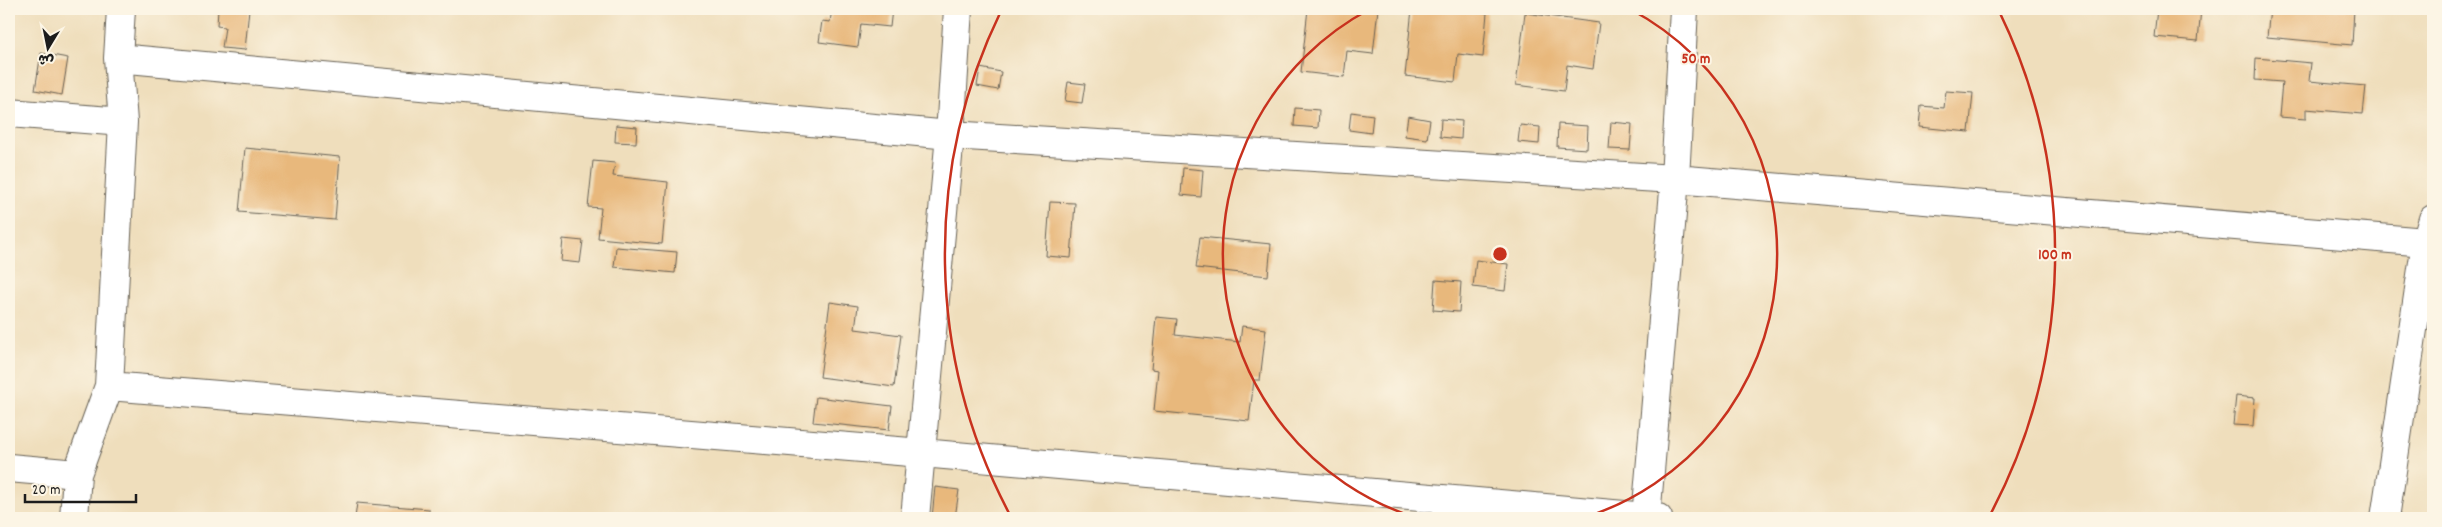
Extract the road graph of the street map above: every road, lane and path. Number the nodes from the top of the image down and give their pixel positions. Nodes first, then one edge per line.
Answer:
1 (121, 9) edge
2 (958, 9) edge
3 (1684, 9) edge
4 (118, 58) junction
5 (9, 113) edge
6 (123, 122) junction
7 (950, 135) junction
8 (1675, 179) junction
9 (2430, 231) edge
10 (109, 386) junction
11 (922, 453) junction
12 (9, 468) edge
13 (76, 474) junction
14 (74, 518) edge
15 (916, 518) edge
16 (1650, 518) edge
17 (2384, 518) edge

1 - 4 street
2 - 7 street
3 - 8 street
4 - 6 street
4 - 7 street
5 - 6 street
6 - 10 street
7 - 8 street
7 - 11 street
8 - 9 street
8 - 16 street
9 - 17 street
10 - 11 street
10 - 13 street
11 - 15 street
11 - 16 street
12 - 13 street
13 - 14 street

